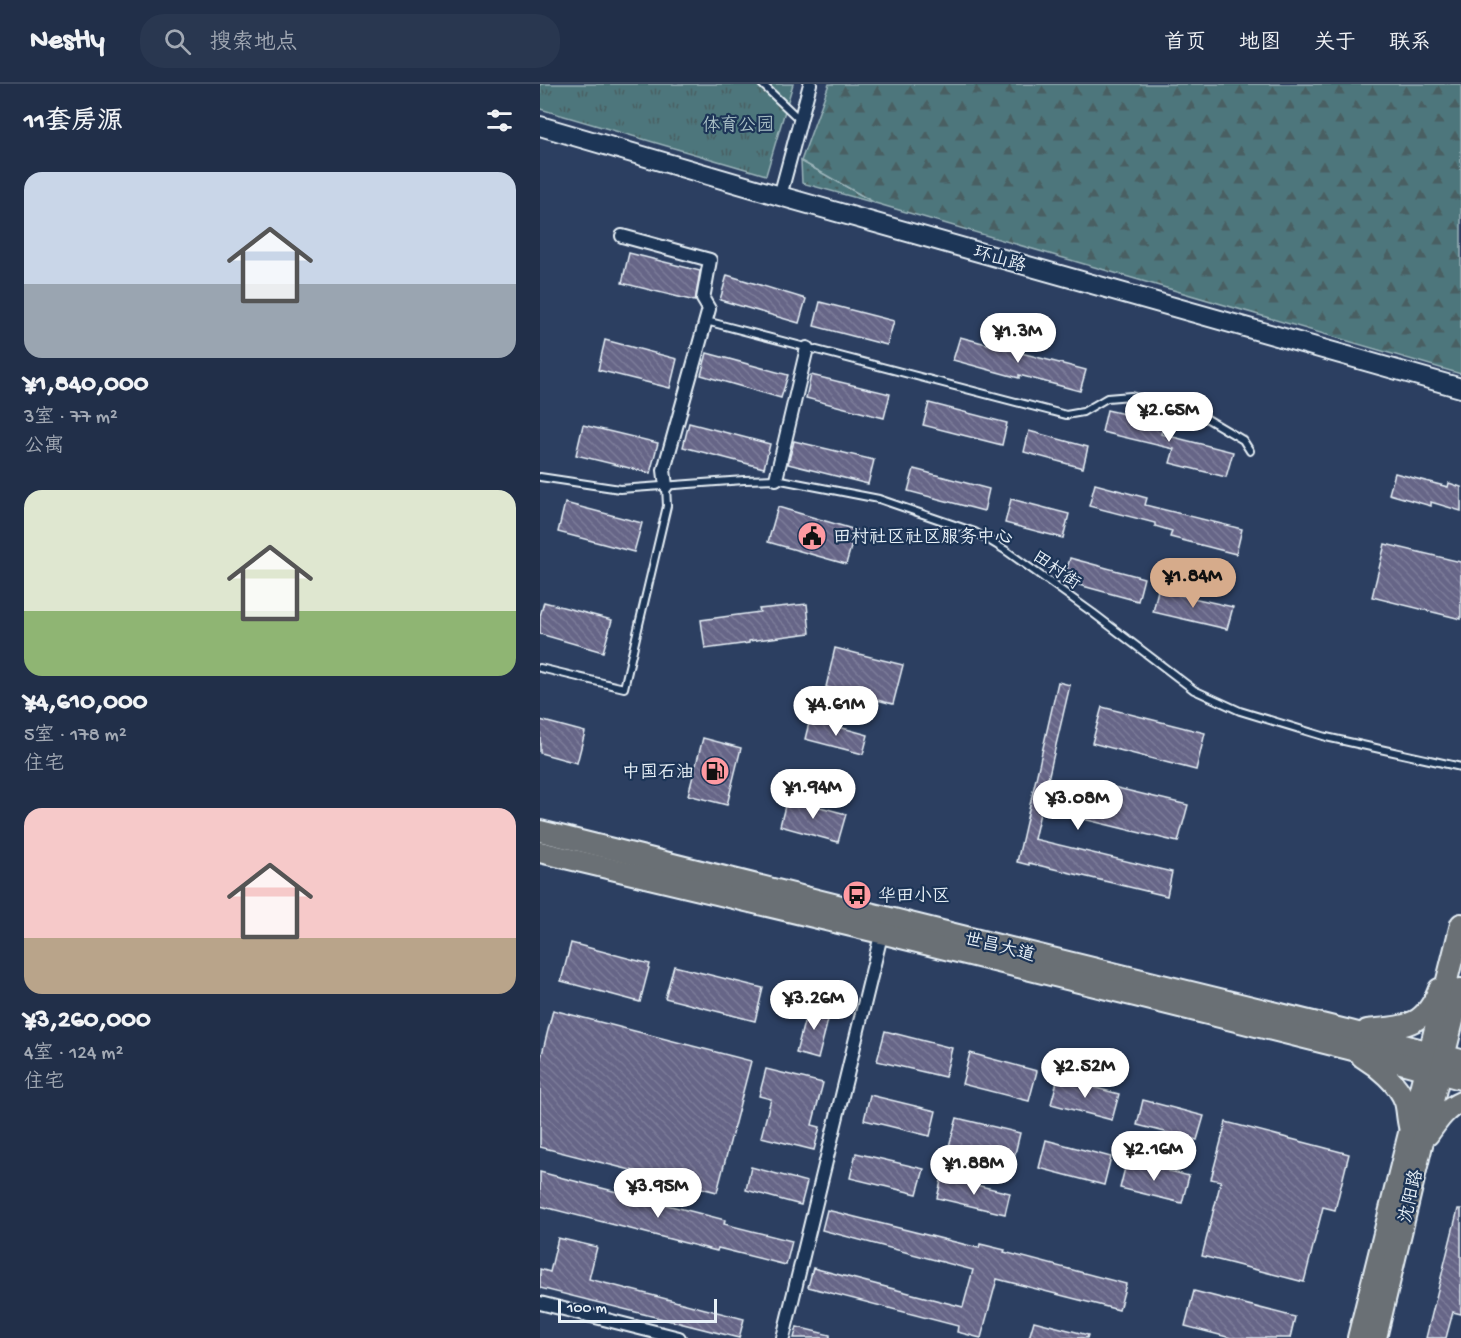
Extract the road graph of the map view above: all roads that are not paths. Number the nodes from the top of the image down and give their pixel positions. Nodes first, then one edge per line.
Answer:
1 (762, 84) edge
2 (810, 84) edge
3 (800, 120) junction
4 (540, 126) edge
5 (780, 196) junction
6 (622, 236) dead end
7 (705, 321) junction
8 (807, 348) junction
9 (1461, 388) edge
10 (1250, 451) dead end
11 (540, 477) edge
12 (776, 479) junction
13 (666, 486) junction
14 (540, 668) edge
15 (1461, 767) edge
16 (540, 831) edge
17 (540, 852) edge
18 (1461, 924) edge
19 (883, 925) junction
20 (1455, 951) junction
21 (1461, 989) edge
22 (1350, 1040) junction
23 (1440, 1062) edge
24 (1461, 1079) edge
25 (1461, 1102) edge
26 (1416, 1138) junction
27 (540, 1303) edge
28 (679, 1338) edge
29 (783, 1338) edge
30 (1358, 1338) edge
31 (1376, 1338) edge

1 - 3 lane
2 - 3 street
3 - 5 street
4 - 5 main road, 环山路
5 - 9 main road, 环山路
6 - 7 street
7 - 8 lane
7 - 13 street
8 - 10 lane
8 - 12 street
11 - 13 lane, 田村街
12 - 13 lane, 田村街
12 - 15 lane, 田村街
13 - 14 lane
16 - 19 main road, 世昌大道
17 - 19 main road, 世昌大道
18 - 20 main road
19 - 22 main road, 世昌大道
19 - 29 street
20 - 22 main road
20 - 23 main road
21 - 23 main road
22 - 23 main road, 世昌大道
22 - 26 main road
23 - 24 main road, 世昌大道
23 - 26 main road, 沈阳路
25 - 26 main road
26 - 30 main road, 沈阳路
26 - 31 main road, 沈阳路
27 - 28 street

